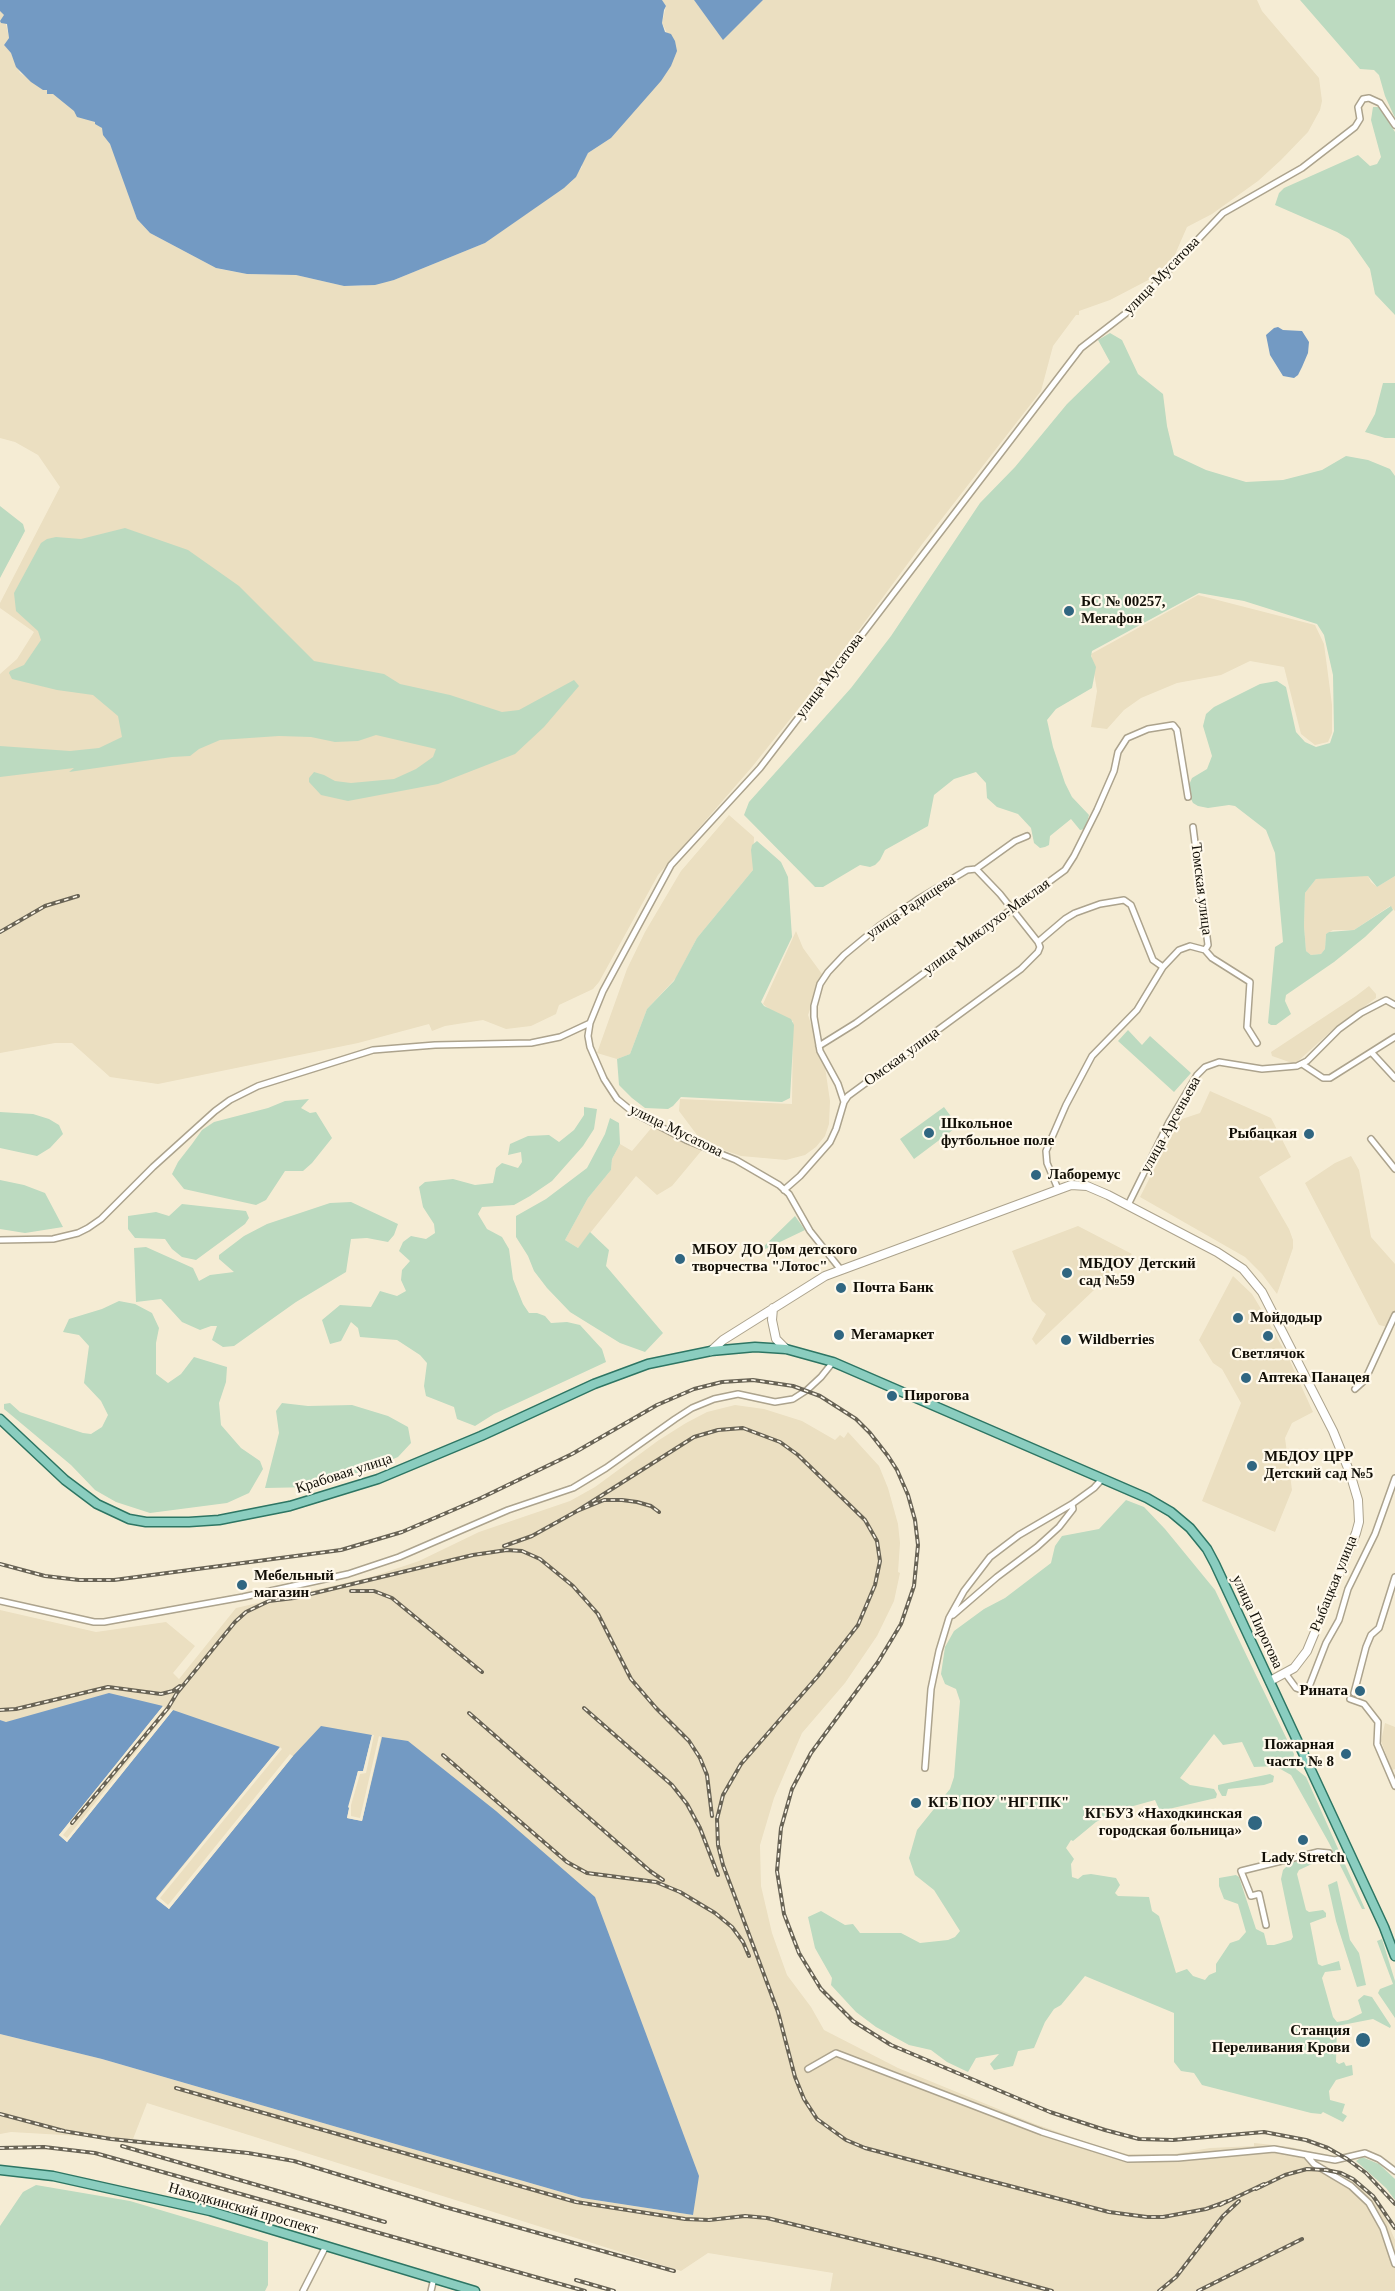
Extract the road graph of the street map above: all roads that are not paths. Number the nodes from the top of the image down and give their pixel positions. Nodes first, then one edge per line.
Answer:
1 (1395, 125) edge
2 (1188, 797) dead end
3 (1193, 827) dead end
4 (1027, 836) dead end
5 (976, 869) junction
6 (1012, 908) junction
7 (1038, 942) junction
8 (1205, 950) junction
9 (1163, 967) junction
10 (1395, 1005) edge
11 (590, 1023) junction
12 (1395, 1037) edge
13 (1257, 1043) dead end
14 (819, 1046) junction
15 (1372, 1053) junction
16 (1302, 1064) junction
17 (1395, 1078) edge
18 (844, 1102) junction
19 (1371, 1138) dead end
20 (1395, 1169) edge
21 (1058, 1189) junction
22 (784, 1190) junction
23 (1128, 1204) junction
24 (0, 1240) edge
25 (841, 1270) junction
26 (772, 1308) junction
27 (1395, 1315) edge
28 (786, 1349) junction
29 (711, 1351) junction
30 (833, 1362) junction
31 (1355, 1389) dead end
32 (0, 1419) edge
33 (1395, 1478) edge
34 (1102, 1479) junction
35 (1072, 1504) junction
36 (1395, 1577) edge
37 (0, 1601) edge
38 (949, 1618) junction
39 (1285, 1673) junction
40 (1270, 1681) junction
41 (1354, 1693) dead end
42 (1350, 1698) dead end
43 (925, 1768) dead end
44 (1395, 1786) edge
45 (1329, 1852) dead end
46 (1266, 1925) dead end
47 (1391, 1935) edge
48 (1395, 1956) edge
49 (808, 2069) dead end
50 (1307, 2156) junction
51 (0, 2170) edge
52 (1395, 2172) edge
53 (326, 2246) junction
54 (1395, 2264) edge
55 (434, 2278) junction
56 (303, 2291) edge
57 (431, 2291) edge
58 (475, 2291) edge

1 - 11 street, улица Мусатова
2 - 6 street, улица Миклухо-Маклая
3 - 8 street, Томская улица
4 - 5 street, улица Радищева
5 - 6 street
5 - 14 street, улица Радищева
6 - 7 street
6 - 14 street, улица Миклухо-Маклая
7 - 9 street
7 - 18 street, Омская улица
8 - 9 street
8 - 13 street
9 - 21 street
10 - 16 street
11 - 22 street, улица Мусатова
11 - 24 street
12 - 15 street
14 - 18 street, улица Радищева
15 - 16 street
15 - 17 street
16 - 23 street, улица Арсеньева
18 - 22 street
19 - 20 street
21 - 23 main road
21 - 25 main road
22 - 25 street, улица Мусатова
23 - 39 main road, Рыбацкая улица
25 - 26 main road
26 - 28 main road
26 - 29 main road
27 - 31 street
28 - 29 main road, улица Пирогова
28 - 30 main road, улица Пирогова
29 - 32 main road, Крабовая улица
30 - 34 main road, улица Пирогова
30 - 37 street
33 - 39 street
34 - 35 street
34 - 40 main road, улица Пирогова
35 - 38 street
35 - 38 street
36 - 41 street
38 - 43 street
39 - 40 main road, Рыбацкая улица
40 - 47 main road, улица Пирогова
42 - 44 street
45 - 46 street
47 - 48 main road, улица Пирогова
49 - 50 street
50 - 52 street
50 - 54 street
51 - 53 main road, Находкинский проспект
53 - 55 main road, Находкинский проспект
53 - 56 street
55 - 57 street
55 - 58 main road, Находкинский проспект

